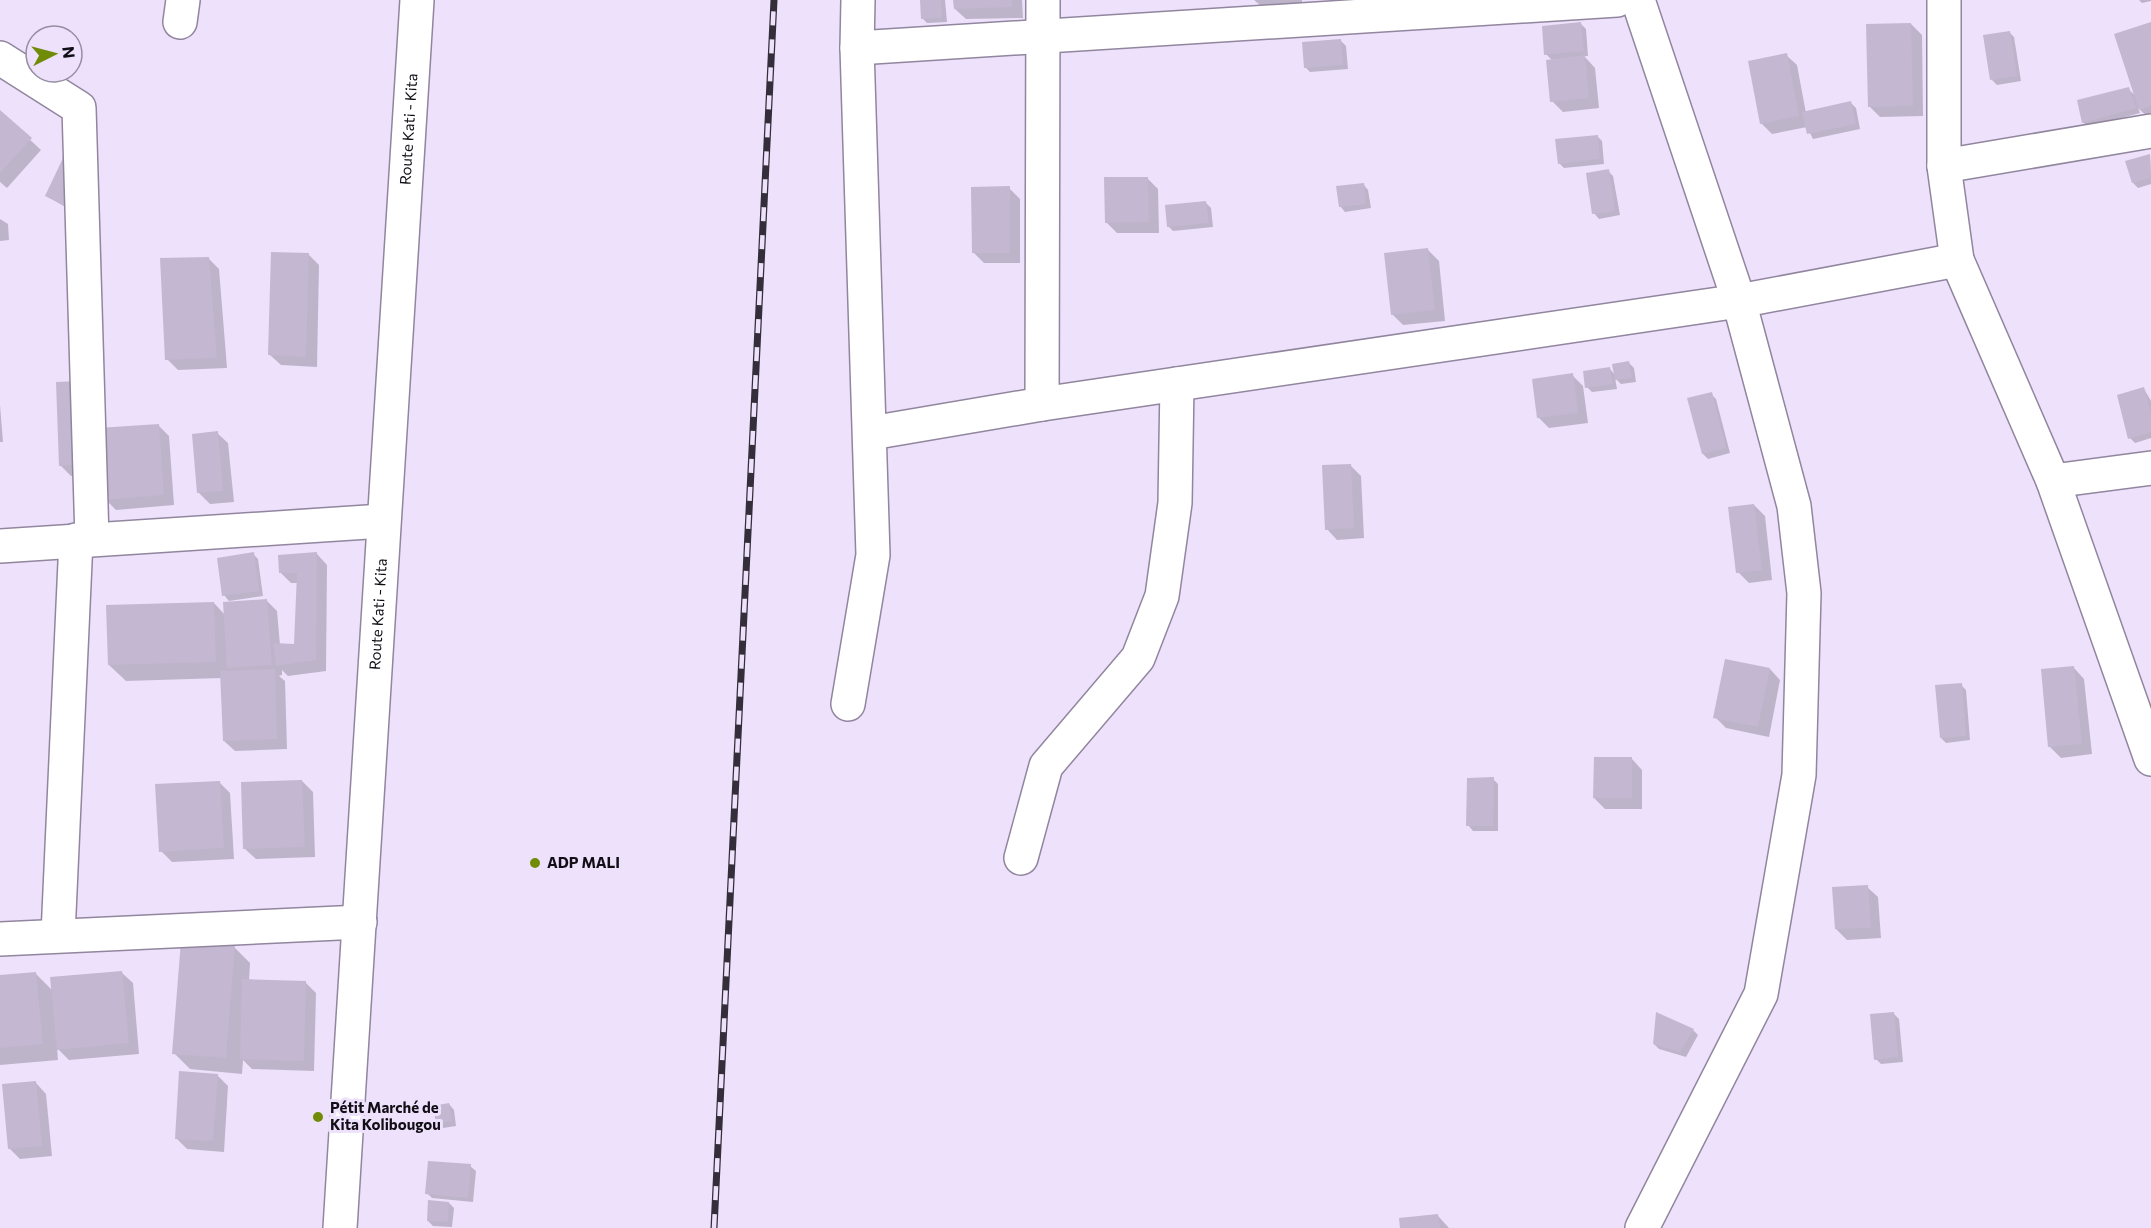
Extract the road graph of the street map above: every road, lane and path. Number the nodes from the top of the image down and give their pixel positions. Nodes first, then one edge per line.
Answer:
1 (417, 0) edge
2 (858, 0) edge
3 (1043, 0) edge
4 (1617, 0) edge
5 (1638, 0) edge
6 (1944, 0) edge
7 (1041, 36) junction
8 (858, 48) junction
9 (0, 58) edge
10 (2151, 131) edge
11 (1944, 166) junction
12 (1957, 260) junction
13 (1739, 301) junction
14 (1177, 384) junction
15 (1042, 404) junction
16 (871, 433) junction
17 (2151, 468) edge
18 (2053, 481) junction
19 (383, 521) junction
20 (84, 540) junction
21 (0, 546) edge
22 (848, 704) dead end
23 (2151, 759) edge
24 (1021, 858) dead end
25 (360, 922) junction
26 (58, 935) junction
27 (0, 939) edge
28 (340, 1228) edge
29 (1642, 1228) edge

1 - 19 street, Route Kati - Kita
2 - 8 street
3 - 7 street
4 - 7 street
5 - 13 street
6 - 11 street
7 - 8 street
7 - 15 street
8 - 16 street
9 - 20 street
10 - 11 street
11 - 12 street
12 - 13 street
12 - 18 street
13 - 14 street
13 - 29 street
14 - 15 street
14 - 24 street
15 - 16 street
16 - 22 street
17 - 18 street
18 - 23 street
19 - 20 street
19 - 25 street, Route Kati - Kita
20 - 21 street
20 - 26 street
25 - 26 street
25 - 28 street, Route Kati - Kita
26 - 27 street

